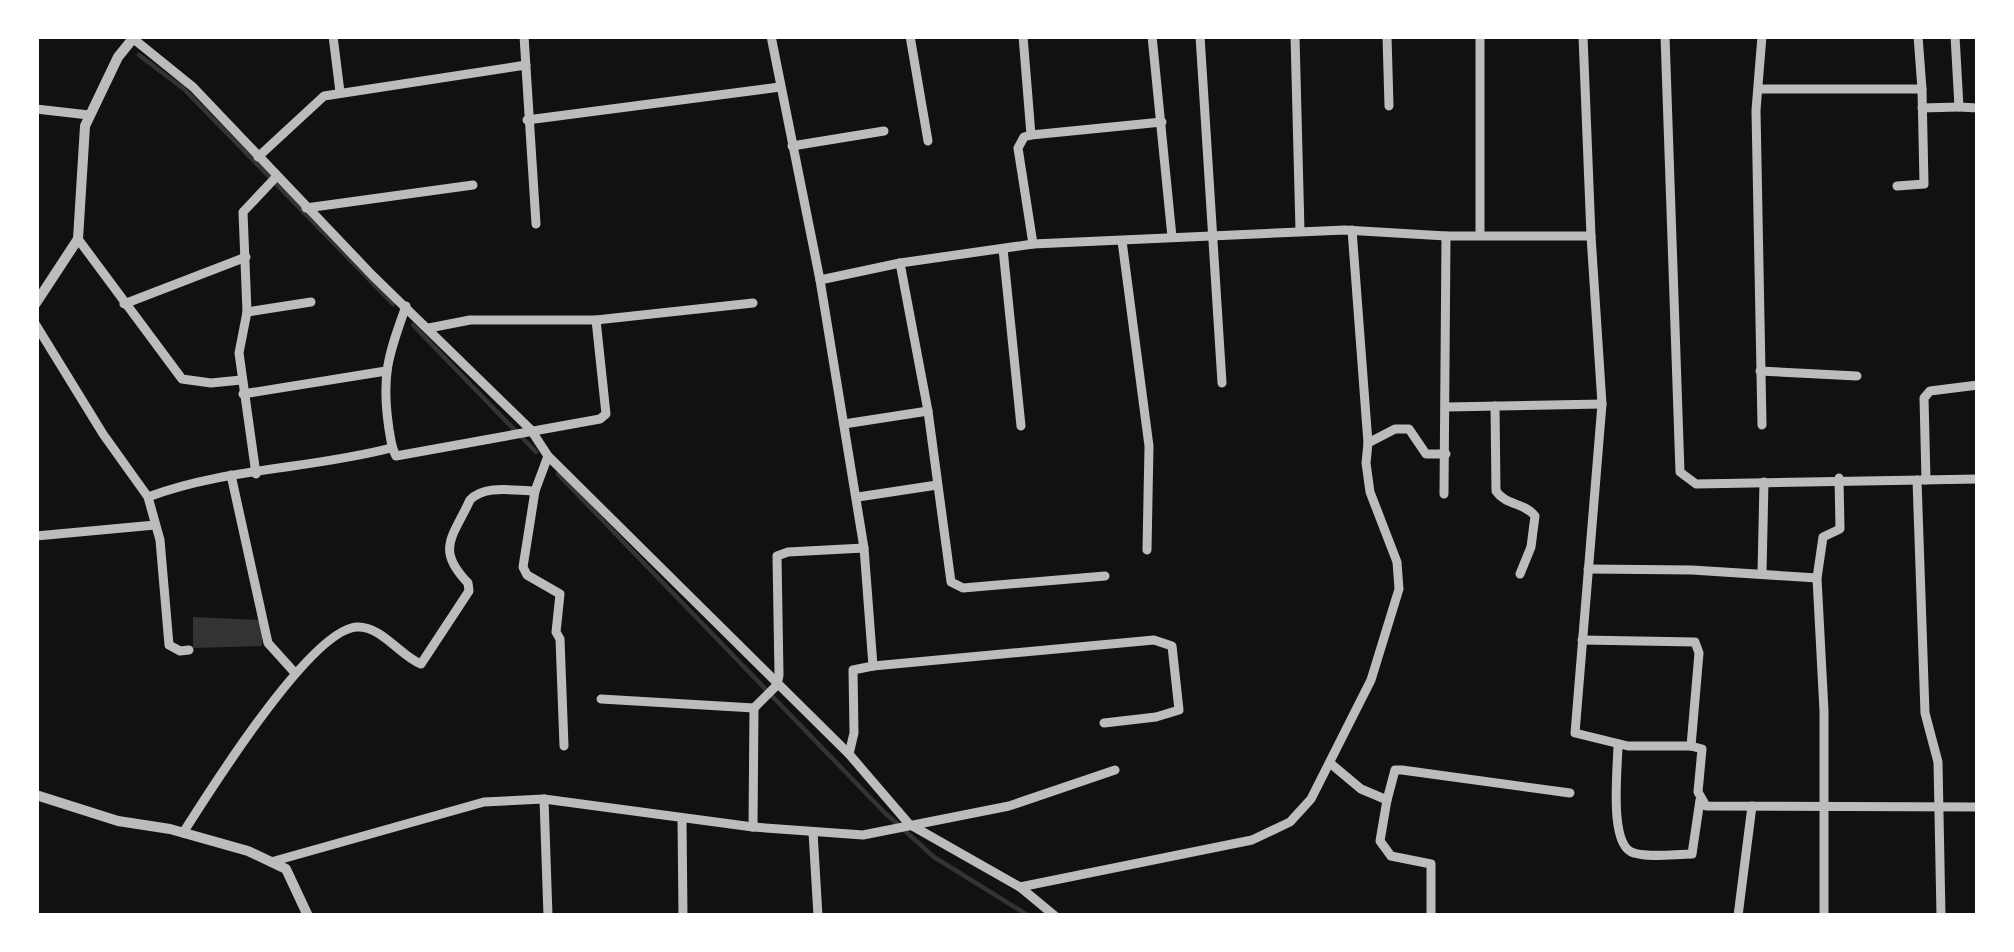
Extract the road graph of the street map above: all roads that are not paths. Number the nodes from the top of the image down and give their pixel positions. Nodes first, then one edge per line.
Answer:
1 (333, 36) edge
2 (524, 36) edge
3 (771, 36) edge
4 (910, 36) edge
5 (1023, 36) edge
6 (1152, 36) edge
7 (1200, 36) edge
8 (1295, 36) edge
9 (1387, 36) edge
10 (1480, 36) edge
11 (1583, 36) edge
12 (1665, 36) edge
13 (1762, 36) edge
14 (1918, 36) edge
15 (1955, 36) edge
16 (133, 37) edge
17 (526, 65) junction
18 (780, 87) junction
19 (1759, 89) junction
20 (1922, 89) junction
21 (340, 92) junction
22 (1389, 106) dead end
23 (1959, 107) junction
24 (1922, 108) junction
25 (1978, 108) edge
26 (36, 109) edge
27 (89, 115) junction
28 (527, 120) junction
29 (1162, 122) junction
30 (884, 131) dead end
31 (1031, 135) junction
32 (928, 141) dead end
33 (792, 146) junction
34 (258, 158) junction
35 (273, 179) junction
36 (473, 185) dead end
37 (1898, 186) dead end
38 (306, 208) junction
39 (536, 224) dead end
40 (1352, 230) junction
41 (1300, 231) junction
42 (1480, 233) junction
43 (1214, 234) junction
44 (1446, 236) junction
45 (1591, 236) junction
46 (1172, 237) junction
47 (78, 239) junction
48 (1122, 241) junction
49 (1033, 244) junction
50 (1003, 249) junction
51 (245, 257) junction
52 (900, 263) junction
53 (820, 280) junction
54 (311, 302) dead end
55 (36, 303) edge
56 (753, 303) dead end
57 (124, 304) junction
58 (406, 306) junction
59 (247, 312) junction
60 (596, 320) junction
61 (36, 325) edge
62 (428, 328) junction
63 (386, 371) junction
64 (1760, 371) junction
65 (1857, 376) dead end
66 (241, 380) junction
67 (1222, 383) dead end
68 (1978, 385) edge
69 (242, 394) junction
70 (1602, 404) junction
71 (1495, 406) junction
72 (1447, 407) junction
73 (928, 411) junction
74 (844, 424) junction
75 (1762, 425) dead end
76 (1021, 426) dead end
77 (528, 432) junction
78 (1368, 443) junction
79 (392, 448) junction
80 (1446, 454) junction
81 (548, 456) junction
82 (256, 474) junction
83 (231, 475) junction
84 (1839, 478) junction
85 (1978, 479) edge
86 (1921, 480) junction
87 (1764, 482) junction
88 (937, 485) junction
89 (536, 491) junction
90 (1444, 494) dead end
91 (148, 497) junction
92 (858, 497) junction
93 (155, 525) junction
94 (36, 536) edge
95 (864, 548) junction
96 (1148, 550) dead end
97 (1588, 569) junction
98 (1762, 573) junction
99 (1520, 574) dead end
100 (1106, 576) dead end
101 (1817, 578) junction
102 (1582, 640) junction
103 (189, 650) dead end
104 (873, 666) junction
105 (296, 674) junction
106 (776, 686) junction
107 (601, 699) dead end
108 (754, 708) junction
109 (1104, 723) dead end
110 (1618, 744) junction
111 (564, 746) dead end
112 (1691, 746) junction
113 (849, 754) junction
114 (1330, 763) junction
115 (1115, 770) dead end
116 (1570, 794) dead end
117 (36, 795) edge
118 (544, 799) junction
119 (1387, 800) junction
120 (1700, 800) junction
121 (1822, 804) junction
122 (1752, 806) junction
123 (1936, 806) junction
124 (1978, 807) edge
125 (682, 819) junction
126 (902, 826) junction
127 (753, 827) junction
128 (183, 832) junction
129 (813, 832) junction
130 (271, 862) junction
131 (1020, 886) junction
132 (308, 916) edge
133 (548, 916) edge
134 (683, 916) edge
135 (818, 916) edge
136 (1055, 916) edge
137 (1431, 916) edge
138 (1738, 916) edge
139 (1824, 916) edge
140 (1941, 916) edge

1 - 21 street
2 - 17 street
3 - 18 street
4 - 32 street
5 - 31 street
6 - 29 street
7 - 43 street
8 - 41 street
9 - 22 street
10 - 42 street
11 - 45 street
12 - 87 street
13 - 19 street
14 - 20 street
15 - 23 street
16 - 27 street
16 - 34 street
17 - 21 street
17 - 28 street
18 - 28 street
18 - 33 street
19 - 20 street
19 - 64 street
20 - 24 street
21 - 34 street
23 - 24 street
23 - 25 street
24 - 37 street
26 - 27 street
27 - 47 street
28 - 39 street
29 - 31 street
29 - 46 street
30 - 33 street
31 - 49 street
33 - 53 street
34 - 35 street
35 - 38 street
35 - 51 street
36 - 38 street
38 - 58 street
40 - 41 street
40 - 44 street
40 - 78 street
41 - 43 street
42 - 44 street
42 - 45 street
43 - 46 street
43 - 67 street
44 - 72 street
45 - 70 street
46 - 48 street
47 - 55 street
47 - 57 street
48 - 49 street
48 - 96 street
49 - 50 street
50 - 52 street
50 - 76 street
51 - 57 street
51 - 59 street
52 - 53 street
52 - 73 street
53 - 74 street
54 - 59 street
56 - 60 street
57 - 66 street
58 - 62 street
58 - 63 street
59 - 66 street
60 - 62 street
60 - 77 street
61 - 91 street
62 - 77 street
63 - 69 street
63 - 79 street
64 - 65 street
64 - 75 street
66 - 69 street
68 - 86 street
69 - 82 street
70 - 71 street
70 - 97 street
71 - 72 street
71 - 99 street
72 - 80 street
73 - 74 street
73 - 88 street
74 - 92 street
77 - 79 street
77 - 81 street
78 - 80 street
78 - 114 street
79 - 82 street
80 - 90 street
81 - 89 street
81 - 106 street
82 - 83 street
83 - 91 street
83 - 105 street
84 - 86 street
84 - 87 street
84 - 101 street
85 - 86 street
86 - 123 street
87 - 98 street
88 - 92 street
88 - 100 street
89 - 105 street
89 - 111 street
91 - 93 street
92 - 95 street
93 - 94 street
93 - 103 street
95 - 104 street
95 - 106 street
97 - 98 street
97 - 102 street
98 - 101 street
101 - 121 street
102 - 110 street
102 - 112 street
104 - 109 street
104 - 113 street
105 - 128 street
106 - 108 street
106 - 113 street
107 - 108 street
108 - 127 street
110 - 112 street
110 - 120 street
112 - 120 street
113 - 126 street
114 - 119 street
114 - 131 street
115 - 126 street
116 - 119 street
117 - 128 street
118 - 125 street
118 - 130 street
118 - 133 street
119 - 137 street
120 - 122 street
121 - 122 street
121 - 123 street
121 - 139 street
122 - 138 street
123 - 124 street
123 - 140 street
125 - 127 street
125 - 134 street
126 - 129 street
126 - 131 street
127 - 129 street
128 - 130 street
129 - 135 street
130 - 132 street
131 - 136 street

